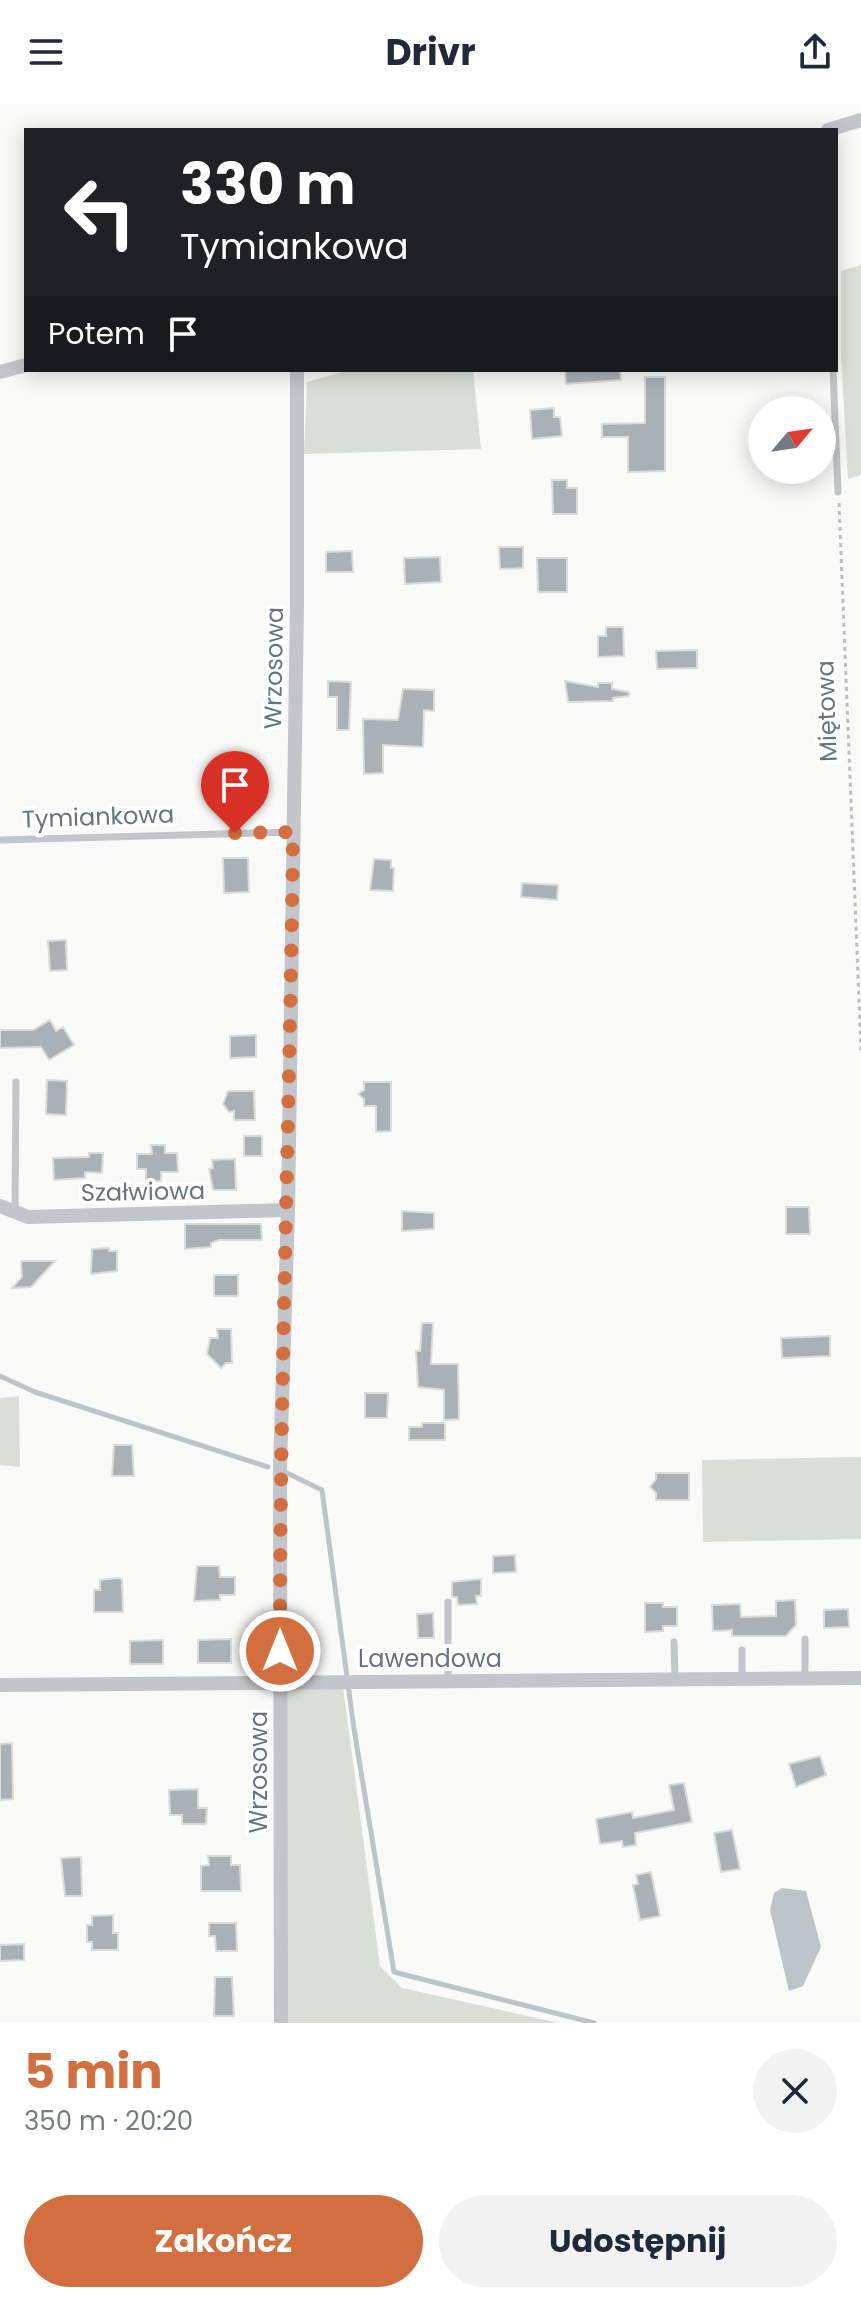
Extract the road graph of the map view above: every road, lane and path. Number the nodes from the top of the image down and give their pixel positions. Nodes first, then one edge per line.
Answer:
1 (861, 120) edge
2 (835, 128) edge
3 (24, 366) edge
4 (0, 372) edge
5 (297, 372) edge
6 (833, 372) edge
7 (838, 492) joint
8 (293, 832) junction
9 (0, 840) edge
10 (861, 1051) edge
11 (16, 1082) dead end
12 (7, 1209) edge
13 (288, 1210) junction
14 (448, 1602) dead end
15 (805, 1639) dead end
16 (674, 1642) dead end
17 (742, 1650) dead end
18 (805, 1678) junction
19 (861, 1678) edge
20 (675, 1679) junction
21 (742, 1679) junction
22 (448, 1681) junction
23 (280, 1682) junction
24 (0, 1685) edge
25 (281, 2023) edge

1 - 2 street
3 - 4 street
5 - 8 street, Wrzosowa
6 - 7 lane
7 - 10 path, Miętowa
8 - 9 lane, Tymiankowa
8 - 13 street, Wrzosowa
11 - 12 lane
12 - 13 street, Szałwiowa
13 - 23 street, Wrzosowa
14 - 22 lane
15 - 18 lane
16 - 20 lane
17 - 21 lane
18 - 19 street, Lawendowa
18 - 21 street, Lawendowa
20 - 21 street, Lawendowa
20 - 22 street, Lawendowa
22 - 23 street, Lawendowa
23 - 24 street, Lawendowa
23 - 25 street, Wrzosowa

